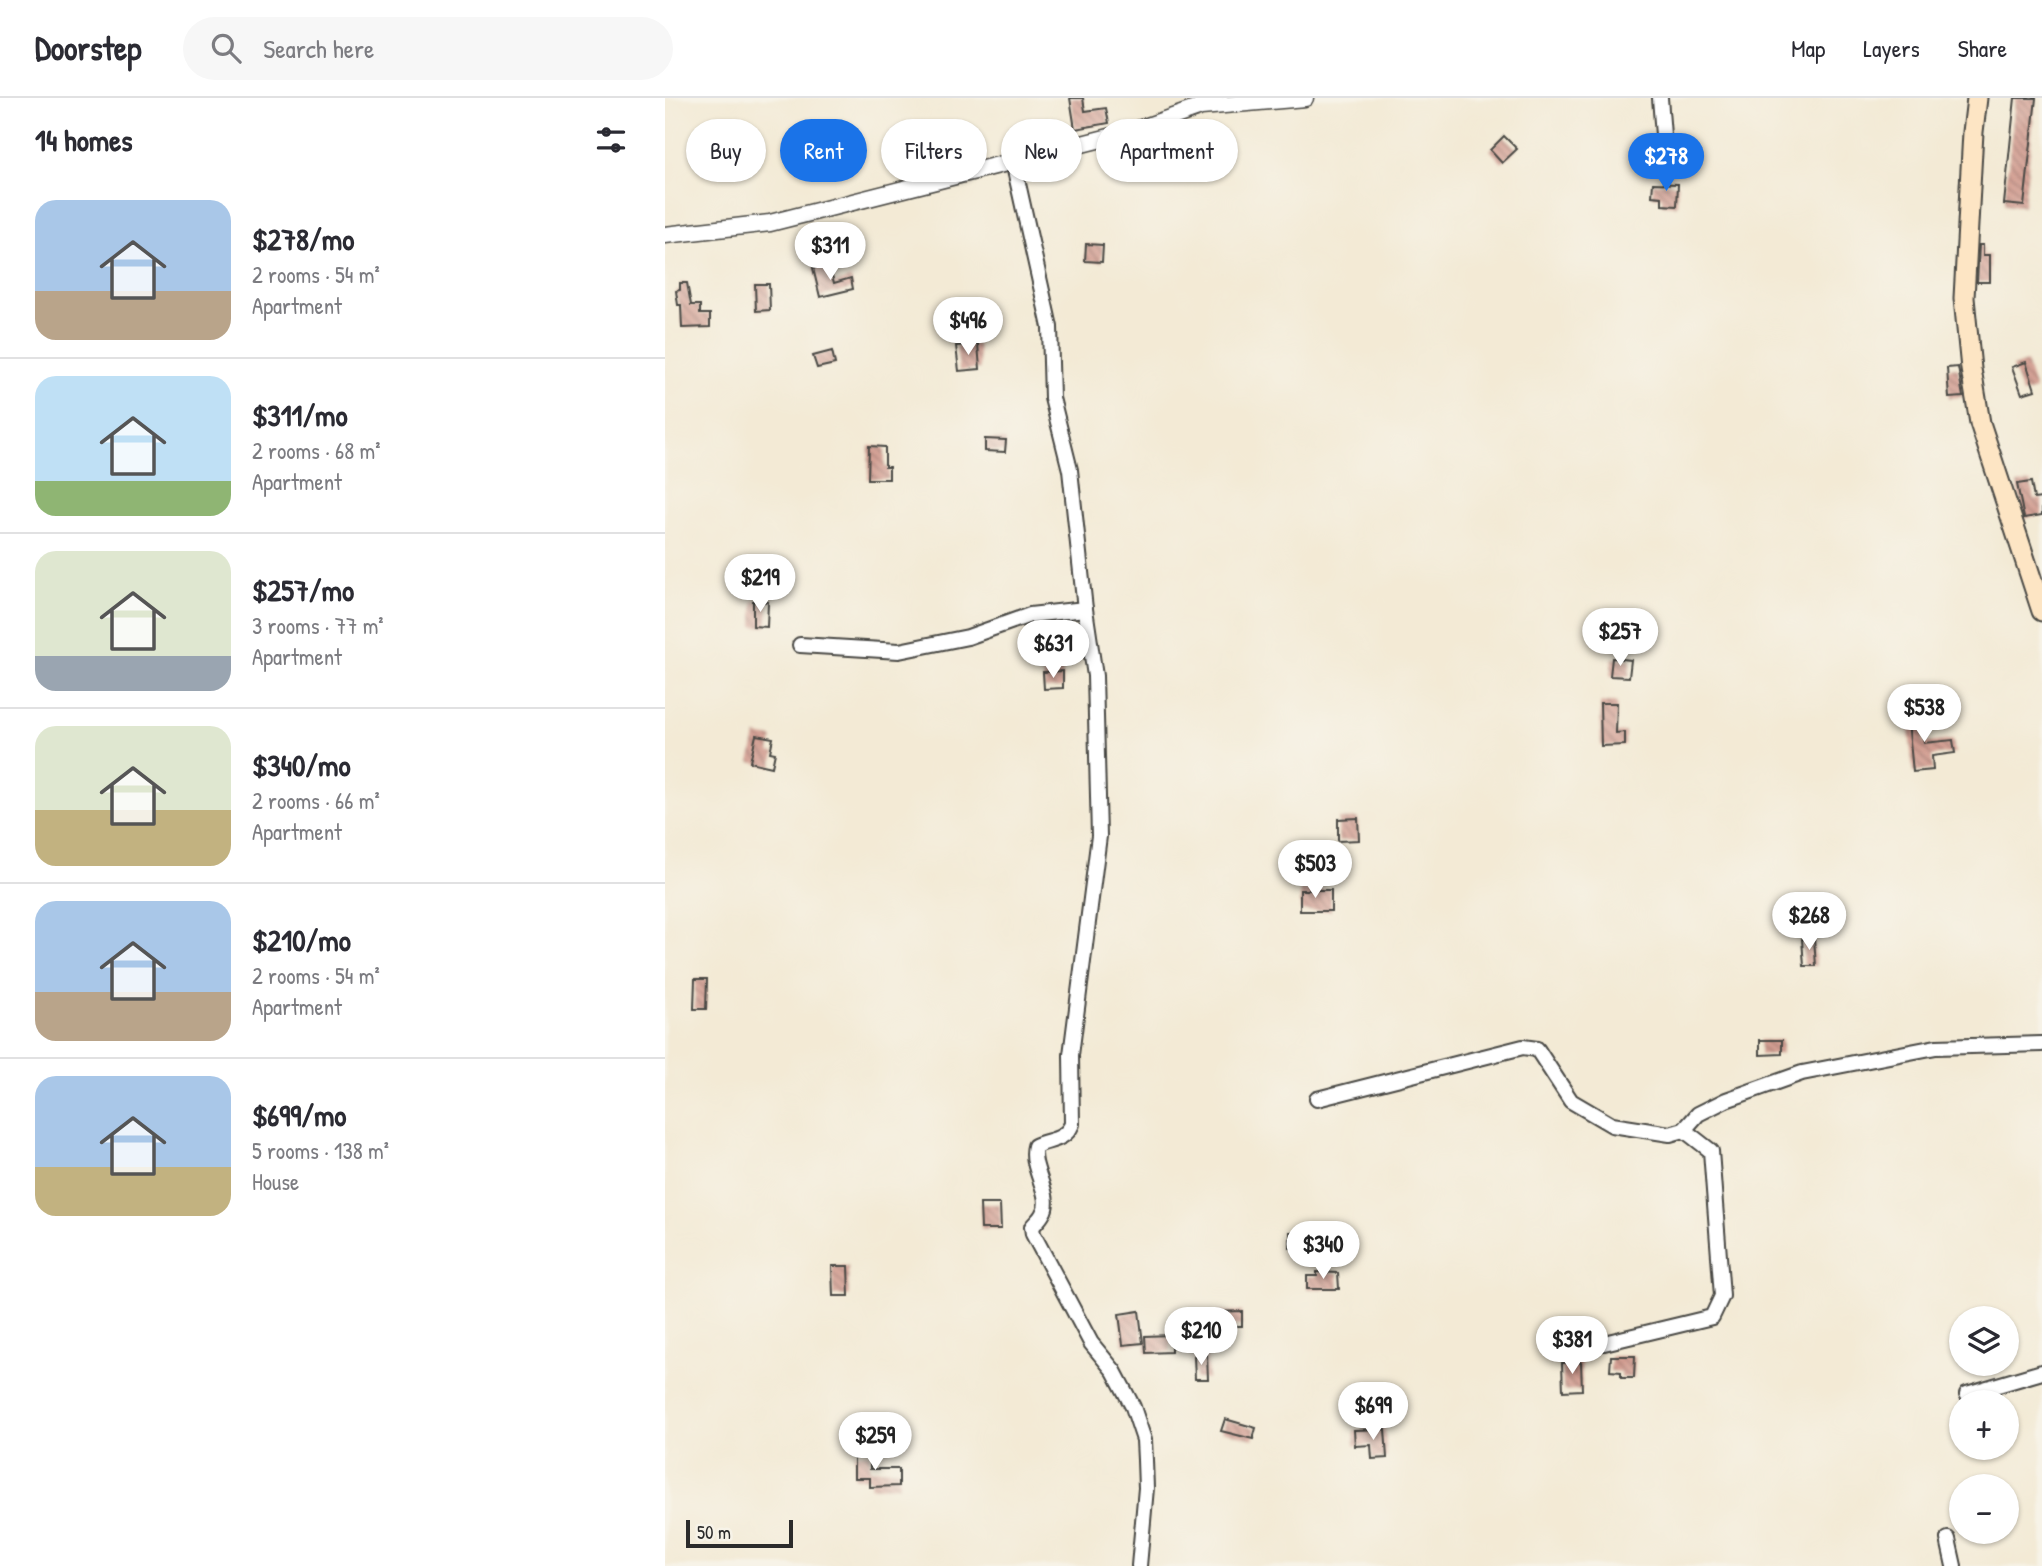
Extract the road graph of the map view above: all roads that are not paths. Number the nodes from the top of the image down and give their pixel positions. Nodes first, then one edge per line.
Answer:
1 (1305, 98) edge
2 (1660, 98) edge
3 (1977, 98) edge
4 (1663, 135) dead end
5 (1082, 144) edge
6 (1001, 164) edge
7 (1018, 182) edge
8 (665, 235) edge
9 (1085, 609) junction
10 (2042, 611) edge
11 (800, 645) dead end
12 (2042, 1044) edge
13 (1317, 1099) dead end
14 (1684, 1130) junction
15 (1604, 1343) dead end
16 (2042, 1372) edge
17 (1981, 1390) edge
18 (1948, 1539) dead end
19 (1139, 1566) edge
20 (1954, 1566) edge

1 - 5 street
2 - 4 street
3 - 10 main road
6 - 8 street
7 - 9 street
9 - 11 street
9 - 19 street
12 - 14 street
13 - 14 street
14 - 15 street
16 - 17 street
18 - 20 street

